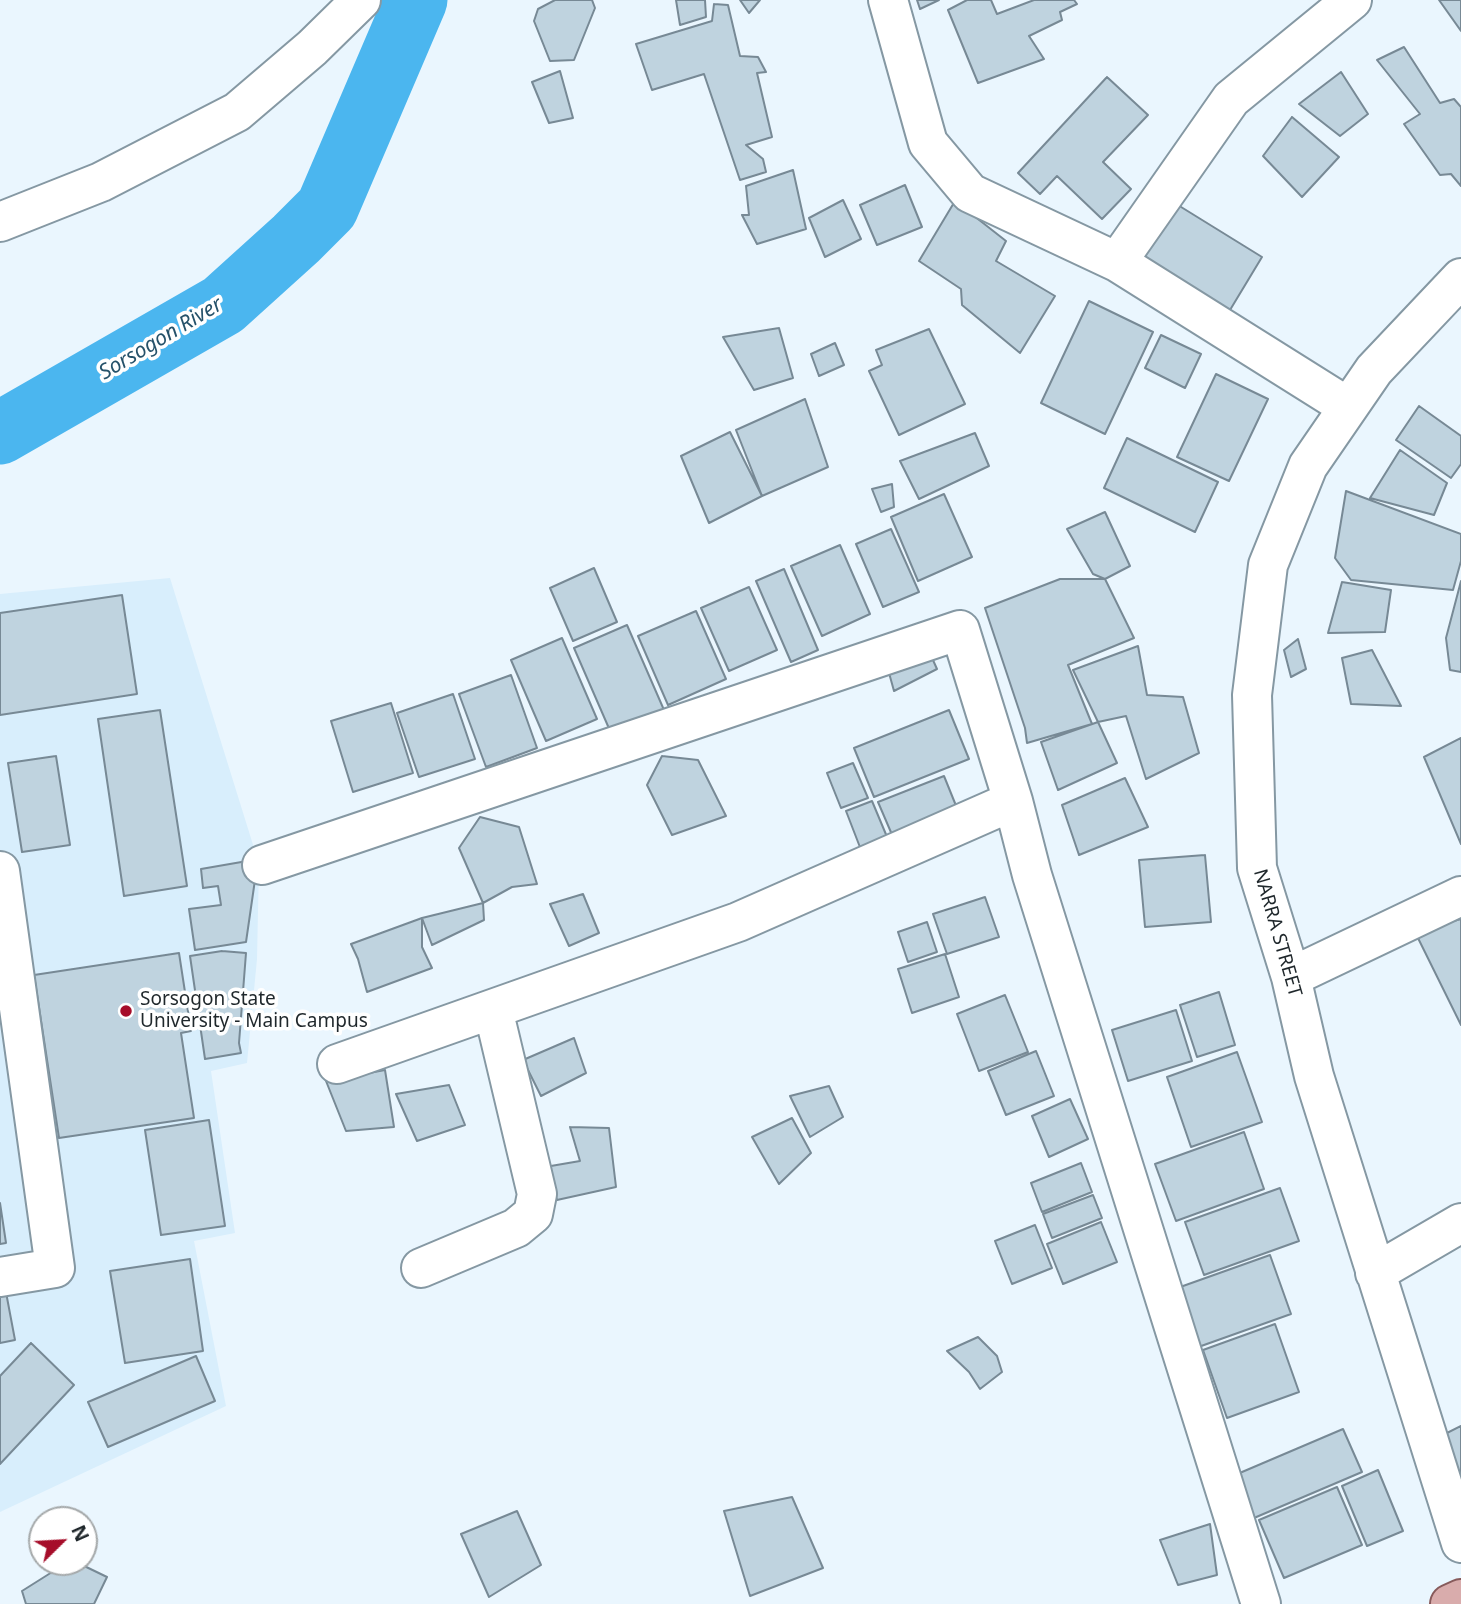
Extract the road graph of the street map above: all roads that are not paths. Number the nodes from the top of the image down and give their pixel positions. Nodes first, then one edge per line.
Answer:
1 (361, 0) edge
2 (888, 0) edge
3 (1352, 0) edge
4 (0, 222) edge
5 (1117, 262) junction
6 (1461, 278) edge
7 (1349, 407) junction
8 (1013, 801) junction
9 (262, 865) dead end
10 (0, 872) edge
11 (1461, 896) edge
12 (1291, 976) junction
13 (493, 1009) junction
14 (337, 1064) dead end
15 (1461, 1223) edge
16 (421, 1268) dead end
17 (1375, 1273) junction
18 (0, 1277) edge
19 (1461, 1543) edge
20 (1461, 1599) edge
21 (1261, 1604) edge
22 (1450, 1604) edge

1 - 4 street
2 - 5 street
3 - 5 street
5 - 7 street
6 - 7 street, NARRA STREET
7 - 12 street, NARRA STREET
8 - 9 street
8 - 13 street
8 - 21 street
10 - 18 street
11 - 12 street
12 - 17 street, NARRA STREET
13 - 14 street
13 - 16 street
15 - 17 street
17 - 19 street, NARRA STREET
20 - 22 main road

